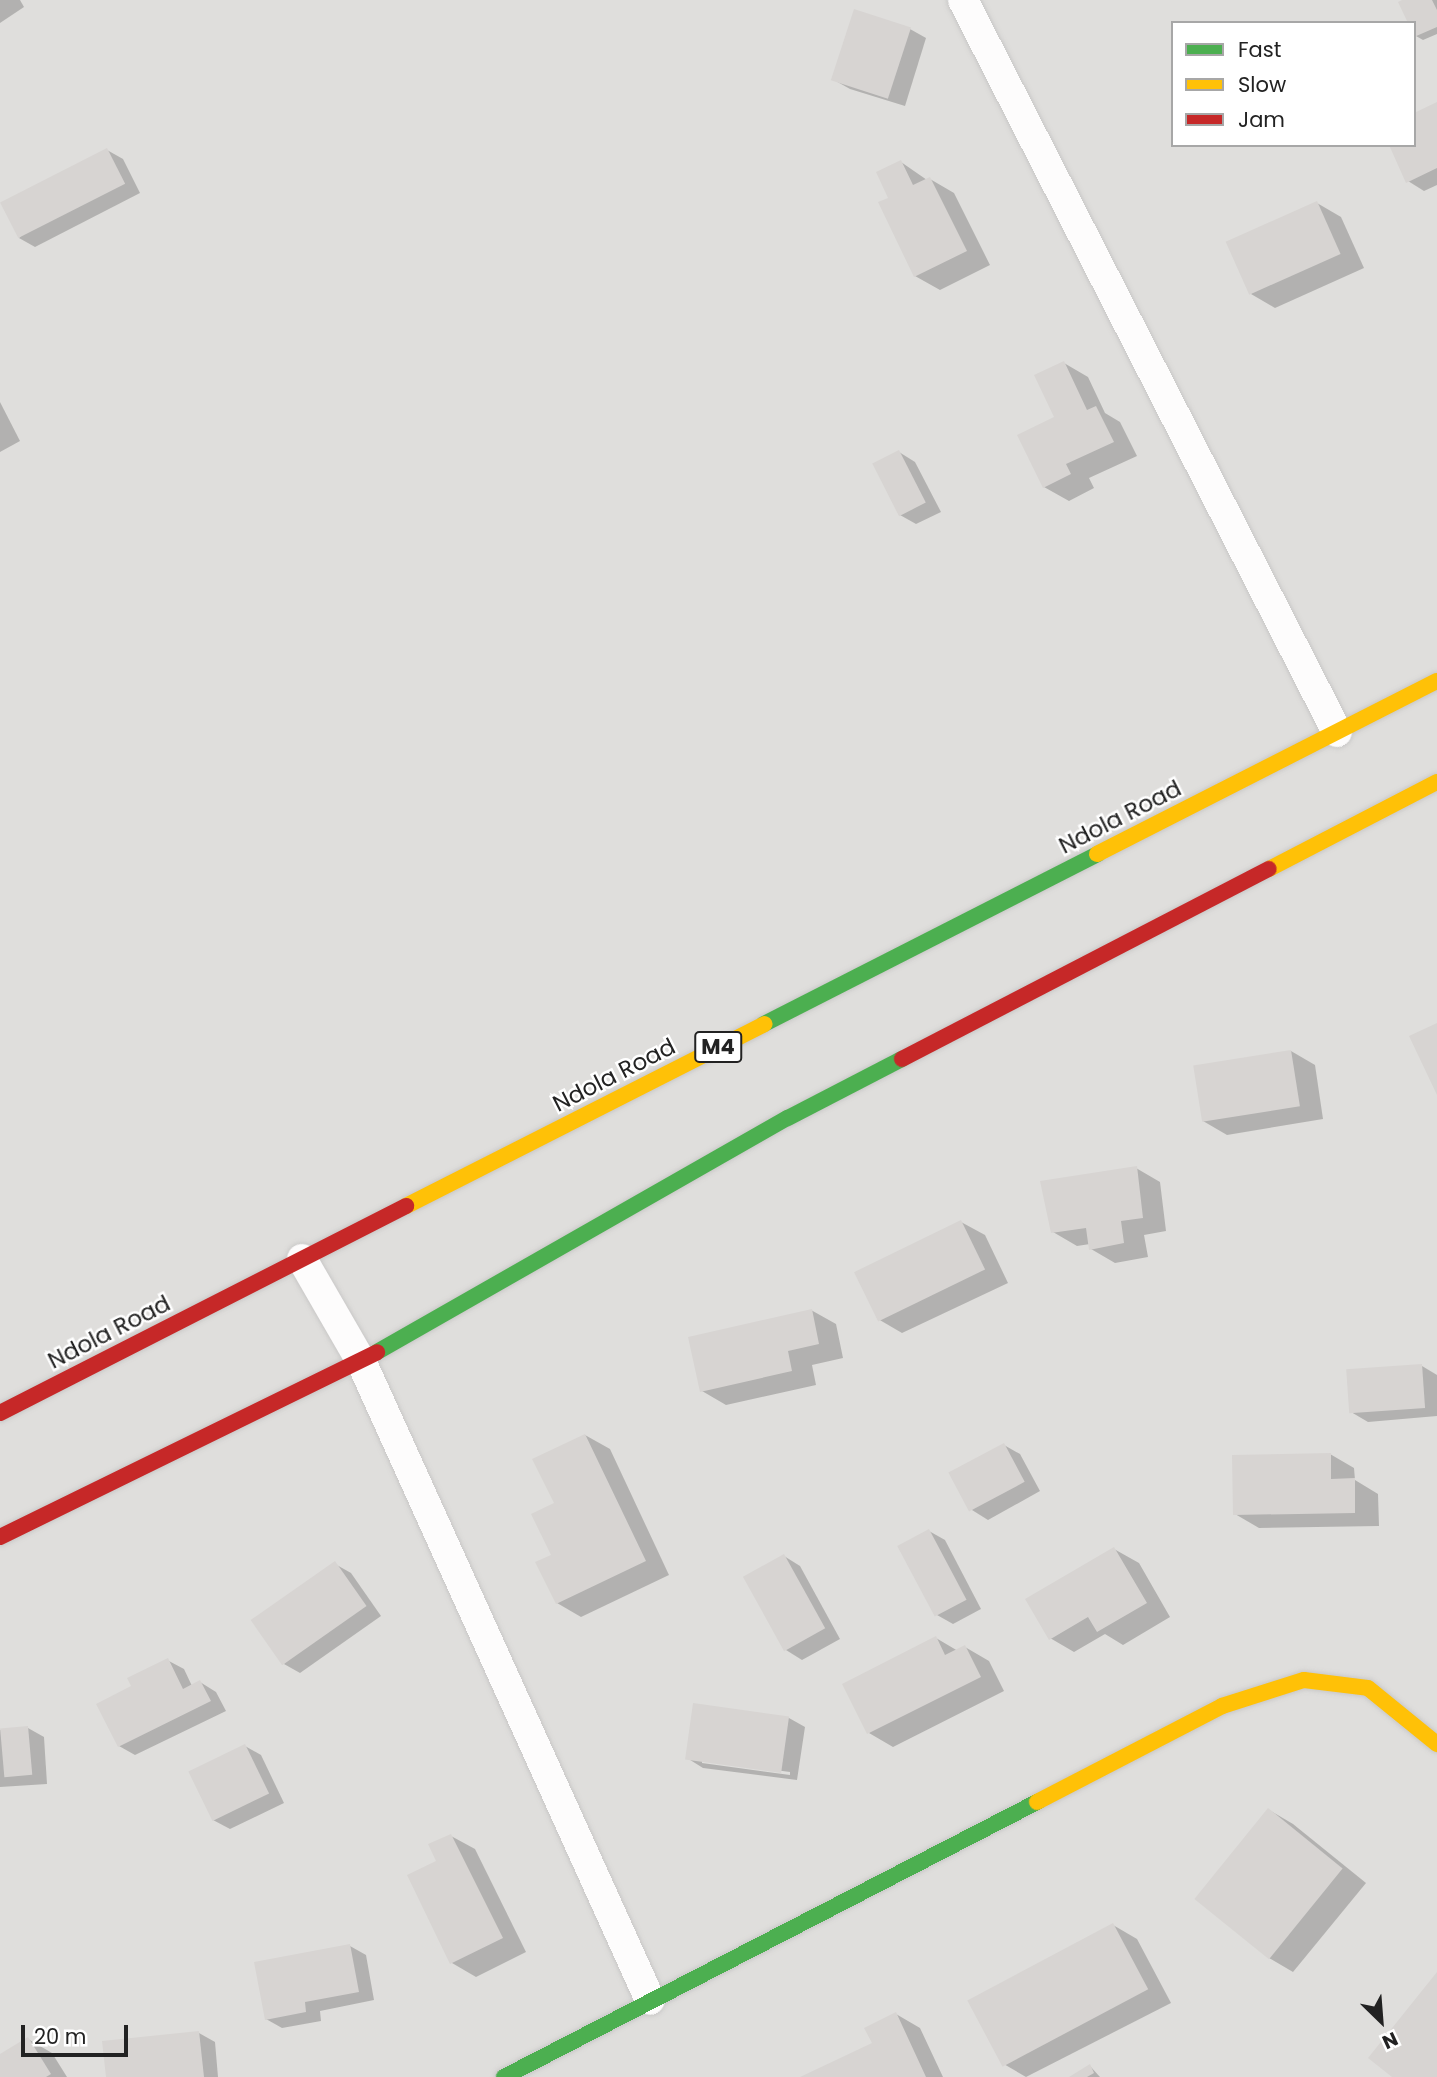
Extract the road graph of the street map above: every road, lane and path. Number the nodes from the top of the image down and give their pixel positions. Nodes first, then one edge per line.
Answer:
1 (963, 0) edge
2 (1437, 681) edge
3 (1337, 732) junction
4 (1437, 782) edge
5 (302, 1259) junction
6 (361, 1361) junction
7 (0, 1413) edge
8 (0, 1537) edge
9 (1437, 1744) edge
10 (650, 2000) junction
11 (504, 2077) edge

1 - 3 street
2 - 3 street, Ndola Road / M4
3 - 5 street, Ndola Road / M4
4 - 6 street
5 - 6 street
5 - 7 street, Ndola Road / M4
6 - 8 street
6 - 10 street
9 - 10 street
10 - 11 street

